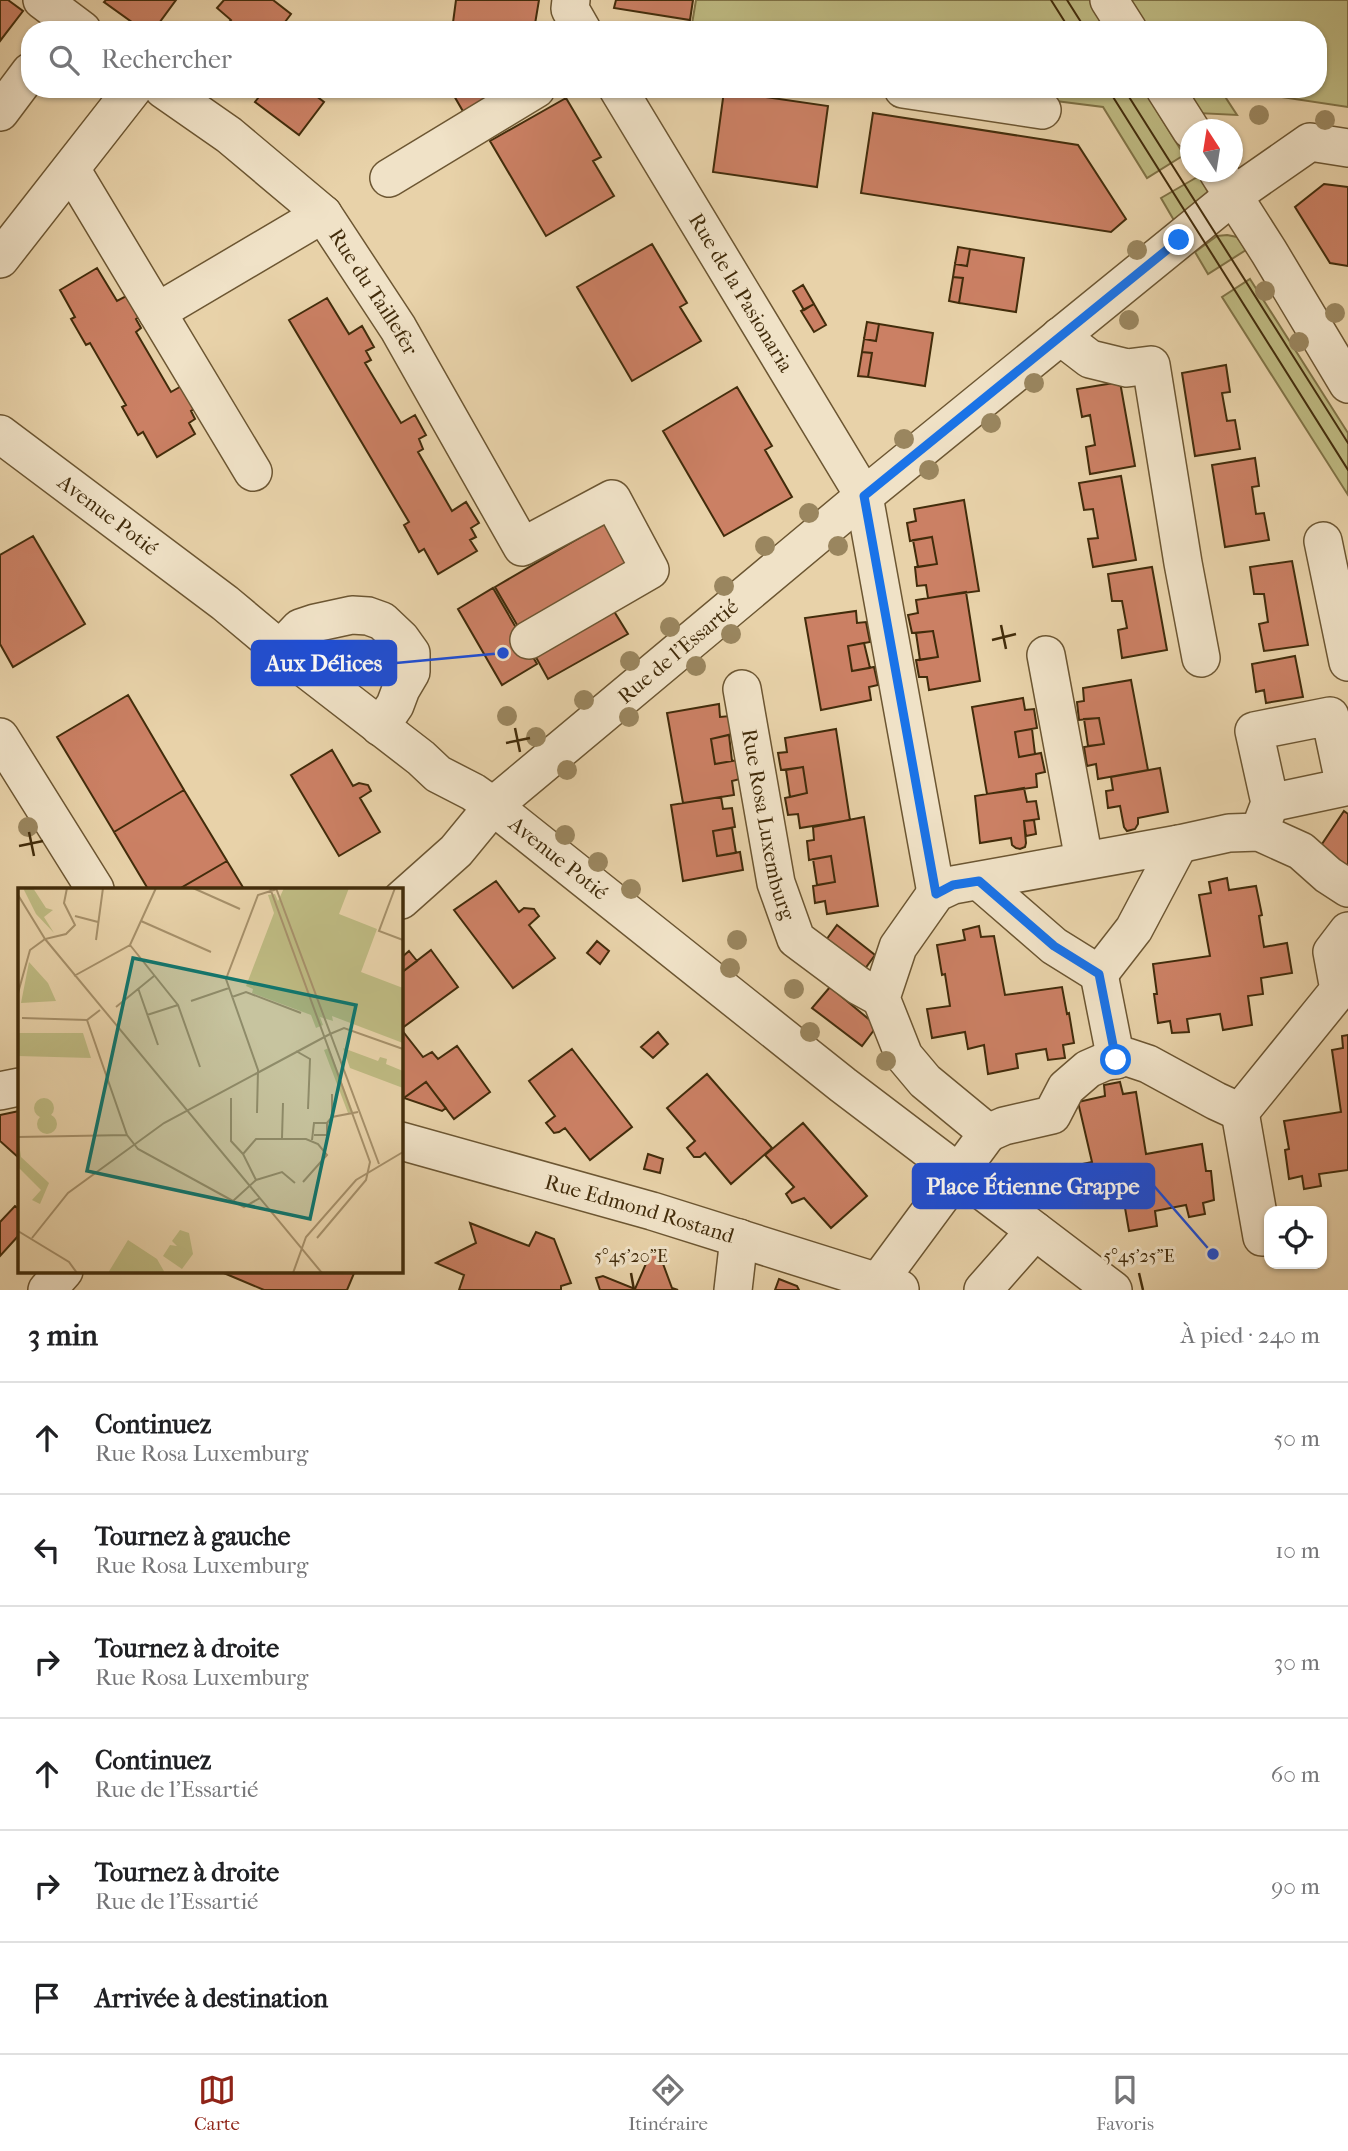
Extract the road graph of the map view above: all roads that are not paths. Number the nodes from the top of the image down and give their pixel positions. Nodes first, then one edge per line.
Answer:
1 (571, 0) edge
2 (1109, 0) edge
3 (577, 21) edge
4 (1122, 21) edge
5 (21, 84) edge
6 (126, 98) edge
7 (176, 98) edge
8 (521, 98) edge
9 (633, 98) edge
10 (963, 98) edge
11 (1171, 98) edge
12 (1042, 110) dead end
13 (0, 113) edge
14 (1184, 119) edge
15 (1348, 148) edge
16 (71, 169) junction
17 (389, 178) dead end
18 (1226, 183) edge
19 (323, 214) junction
20 (0, 259) edge
21 (157, 312) junction
22 (1060, 336) junction
23 (1348, 384) edge
24 (0, 434) edge
25 (253, 472) dead end
26 (864, 496) junction
27 (1323, 541) dead end
28 (529, 640) dead end
29 (280, 649) junction
30 (1046, 655) dead end
31 (1201, 658) dead end
32 (1348, 662) edge
33 (1348, 676) edge
34 (742, 689) dead end
35 (1330, 716) junction
36 (380, 727) junction
37 (0, 737) edge
38 (1346, 788) edge
39 (493, 806) junction
40 (1264, 817) junction
41 (1180, 844) junction
42 (1084, 860) junction
43 (979, 881) junction
44 (94, 888) edge
45 (1348, 888) edge
46 (936, 894) junction
47 (402, 899) edge
48 (1348, 931) edge
49 (1099, 974) junction
50 (881, 998) junction
51 (1116, 1060) junction
52 (18, 1087) edge
53 (0, 1091) edge
54 (1239, 1101) junction
55 (988, 1133) junction
56 (402, 1141) edge
57 (960, 1173) junction
58 (1035, 1231) junction
59 (1262, 1237) dead end
60 (738, 1238) junction
61 (63, 1272) edge
62 (891, 1286) edge
63 (47, 1290) edge
64 (733, 1290) edge
65 (983, 1290) edge
66 (1113, 1290) edge

1 - 3 street
2 - 4 street
5 - 13 street
6 - 16 street
7 - 19 street, Rue du Taillefer
8 - 17 street
9 - 26 street, Rue de la Pasionaria
10 - 12 street
11 - 14 street
15 - 18 street, Rue de l'Essartié
16 - 20 street
16 - 21 street
18 - 22 street, Rue de l'Essartié
18 - 23 street
19 - 21 street
19 - 28 street, Rue du Taillefer
21 - 25 street
22 - 26 street, Rue de l'Essartié
22 - 31 street
24 - 29 street, Avenue Potié
26 - 39 street, Rue de l'Essartié
26 - 46 street
27 - 32 street
29 - 36 street, Avenue Potié
29 - 36 street
30 - 42 street
33 - 35 street
34 - 50 street, Rue Rosa Luxemburg
35 - 38 street
35 - 40 street
36 - 39 street, Avenue Potié
37 - 44 street
38 - 40 street
39 - 47 street, Rue de l'Essartié
39 - 57 street, Avenue Potié
40 - 41 street
40 - 45 street
41 - 42 street
41 - 49 street
42 - 43 street
43 - 46 street
43 - 49 street
46 - 50 street
48 - 54 street
49 - 51 street
50 - 55 street
51 - 54 street
51 - 55 street
52 - 53 street
54 - 59 street
55 - 57 street
56 - 60 street, Rue Edmond Rostand
57 - 58 street, Avenue Potié
57 - 62 street, Rue Edmond Rostand
58 - 65 street
58 - 66 street, Avenue Potié
60 - 62 street, Rue Edmond Rostand
60 - 64 street
61 - 63 street

